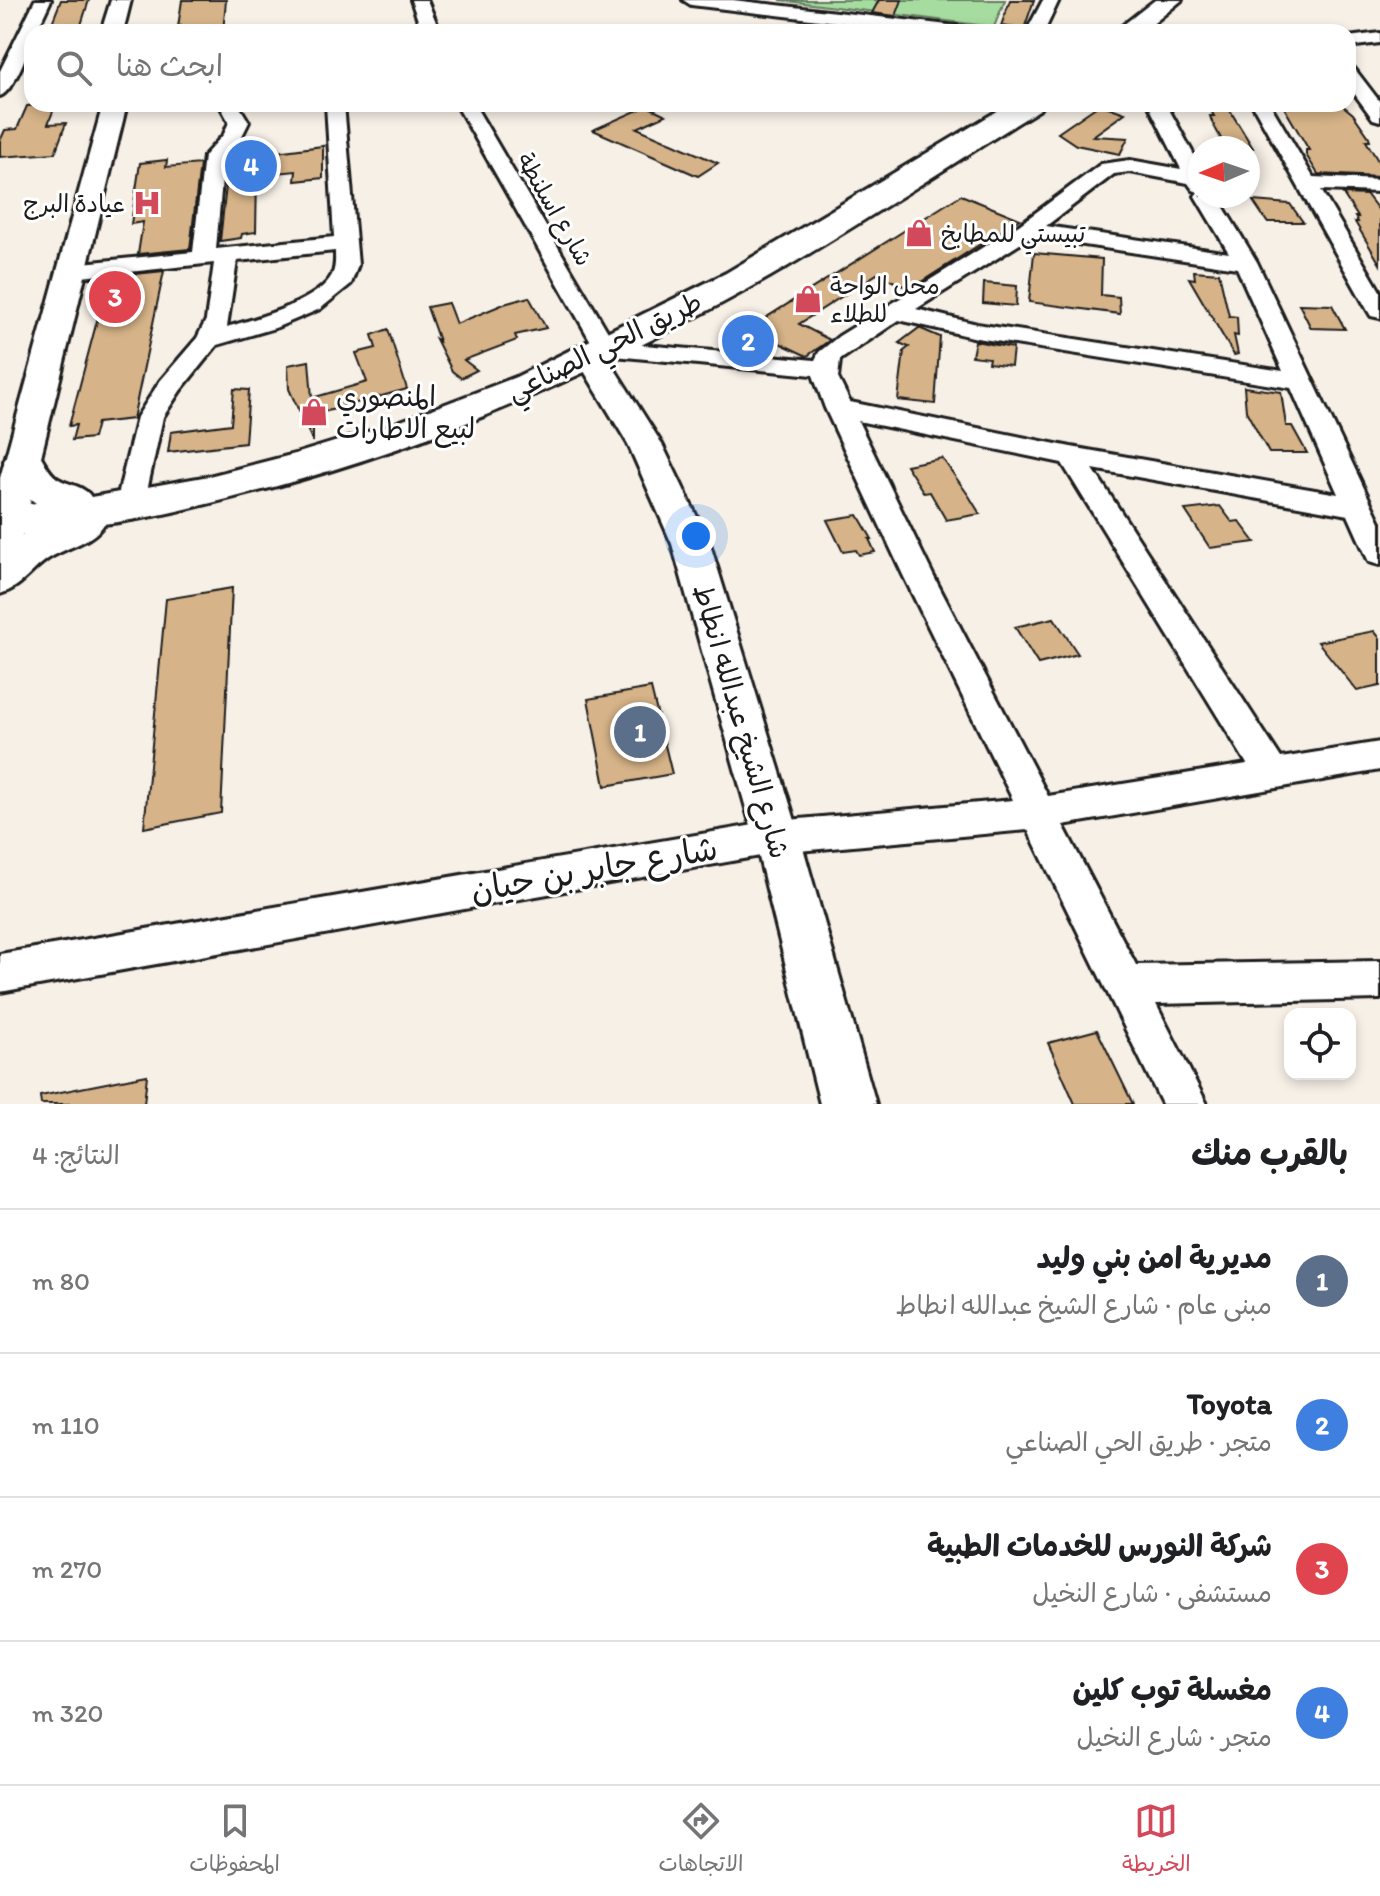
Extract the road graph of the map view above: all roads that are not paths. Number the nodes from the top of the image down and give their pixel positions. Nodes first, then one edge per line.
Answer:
1 (43, 0) edge
2 (121, 0) edge
3 (141, 0) edge
4 (419, 0) edge
5 (691, 0) edge
6 (1051, 0) edge
7 (1170, 0) edge
8 (1186, 0) edge
9 (29, 24) edge
10 (114, 24) edge
11 (135, 24) edge
12 (428, 24) edge
13 (896, 24) edge
14 (1039, 24) edge
15 (1138, 24) edge
16 (1155, 24) edge
17 (24, 33) edge
18 (1380, 38) edge
19 (1356, 41) edge
20 (7, 63) edge
21 (1356, 78) edge
22 (0, 90) edge
23 (1372, 91) edge
24 (112, 112) edge
25 (112, 112) edge
26 (235, 112) edge
27 (336, 112) edge
28 (469, 112) edge
29 (996, 112) edge
30 (1016, 112) edge
31 (1161, 112) edge
32 (1266, 112) edge
33 (1380, 115) edge
34 (1188, 164) edge
35 (1188, 183) edge
36 (1306, 183) junction
37 (1380, 186) edge
38 (1213, 208) edge
39 (1027, 230) junction
40 (344, 243) junction
41 (215, 258) junction
42 (1246, 262) junction
43 (72, 271) junction
44 (1380, 311) edge
45 (896, 312) junction
46 (208, 340) junction
47 (598, 348) junction
48 (825, 368) junction
49 (1299, 381) junction
50 (838, 408) junction
51 (12, 454) edge
52 (1071, 456) junction
53 (125, 500) junction
54 (73, 501) junction
55 (1357, 507) junction
56 (3, 521) edge
57 (1380, 554) edge
58 (0, 578) edge
59 (1380, 756) edge
60 (1271, 772) junction
61 (1037, 814) junction
62 (777, 837) junction
63 (0, 973) edge
64 (1380, 980) edge
65 (1124, 985) junction
66 (848, 1104) edge
67 (1185, 1104) edge

1 - 9 street
2 - 10 main road
3 - 11 main road
4 - 12 street
5 - 13 street
6 - 14 street
7 - 15 highway
8 - 16 highway
17 - 20 street
18 - 19 street
20 - 22 street
21 - 23 street
23 - 33 street
24 - 43 main road
25 - 51 main road
26 - 41 street
27 - 40 street
28 - 47 street, شارع اسلنطة
29 - 47 highway, طريق الحي الصناعي
30 - 47 highway, طريق الحي الصناعي
31 - 34 street
32 - 36 street
35 - 39 street
36 - 37 street
36 - 44 street
38 - 42 street
39 - 42 street
39 - 45 street
40 - 41 street
40 - 46 street
41 - 43 street
41 - 46 street
42 - 49 street
43 - 51 main road
45 - 48 street
45 - 49 street
46 - 53 street
47 - 48 street
47 - 53 highway, طريق الحي الصناعي
47 - 62 main road, شارع الشيخ عبدالله انطاط
48 - 50 street
49 - 55 street
50 - 52 street
50 - 61 street
51 - 54 highway
51 - 56 main road
52 - 55 street
52 - 60 street
53 - 54 highway, طريق الحي الصناعي
53 - 56 highway, طريق الحي الصناعي
53 - 58 highway
54 - 56 highway, طريق الحي الصناعي
55 - 57 street
59 - 60 street, شارع جابر بن حيان
60 - 61 street, شارع جابر بن حيان
61 - 62 street, شارع جابر بن حيان
61 - 65 street
62 - 63 street, شارع جابر بن حيان
62 - 66 main road, شارع الشيخ عبدالله انطاط
64 - 65 street
65 - 67 street

